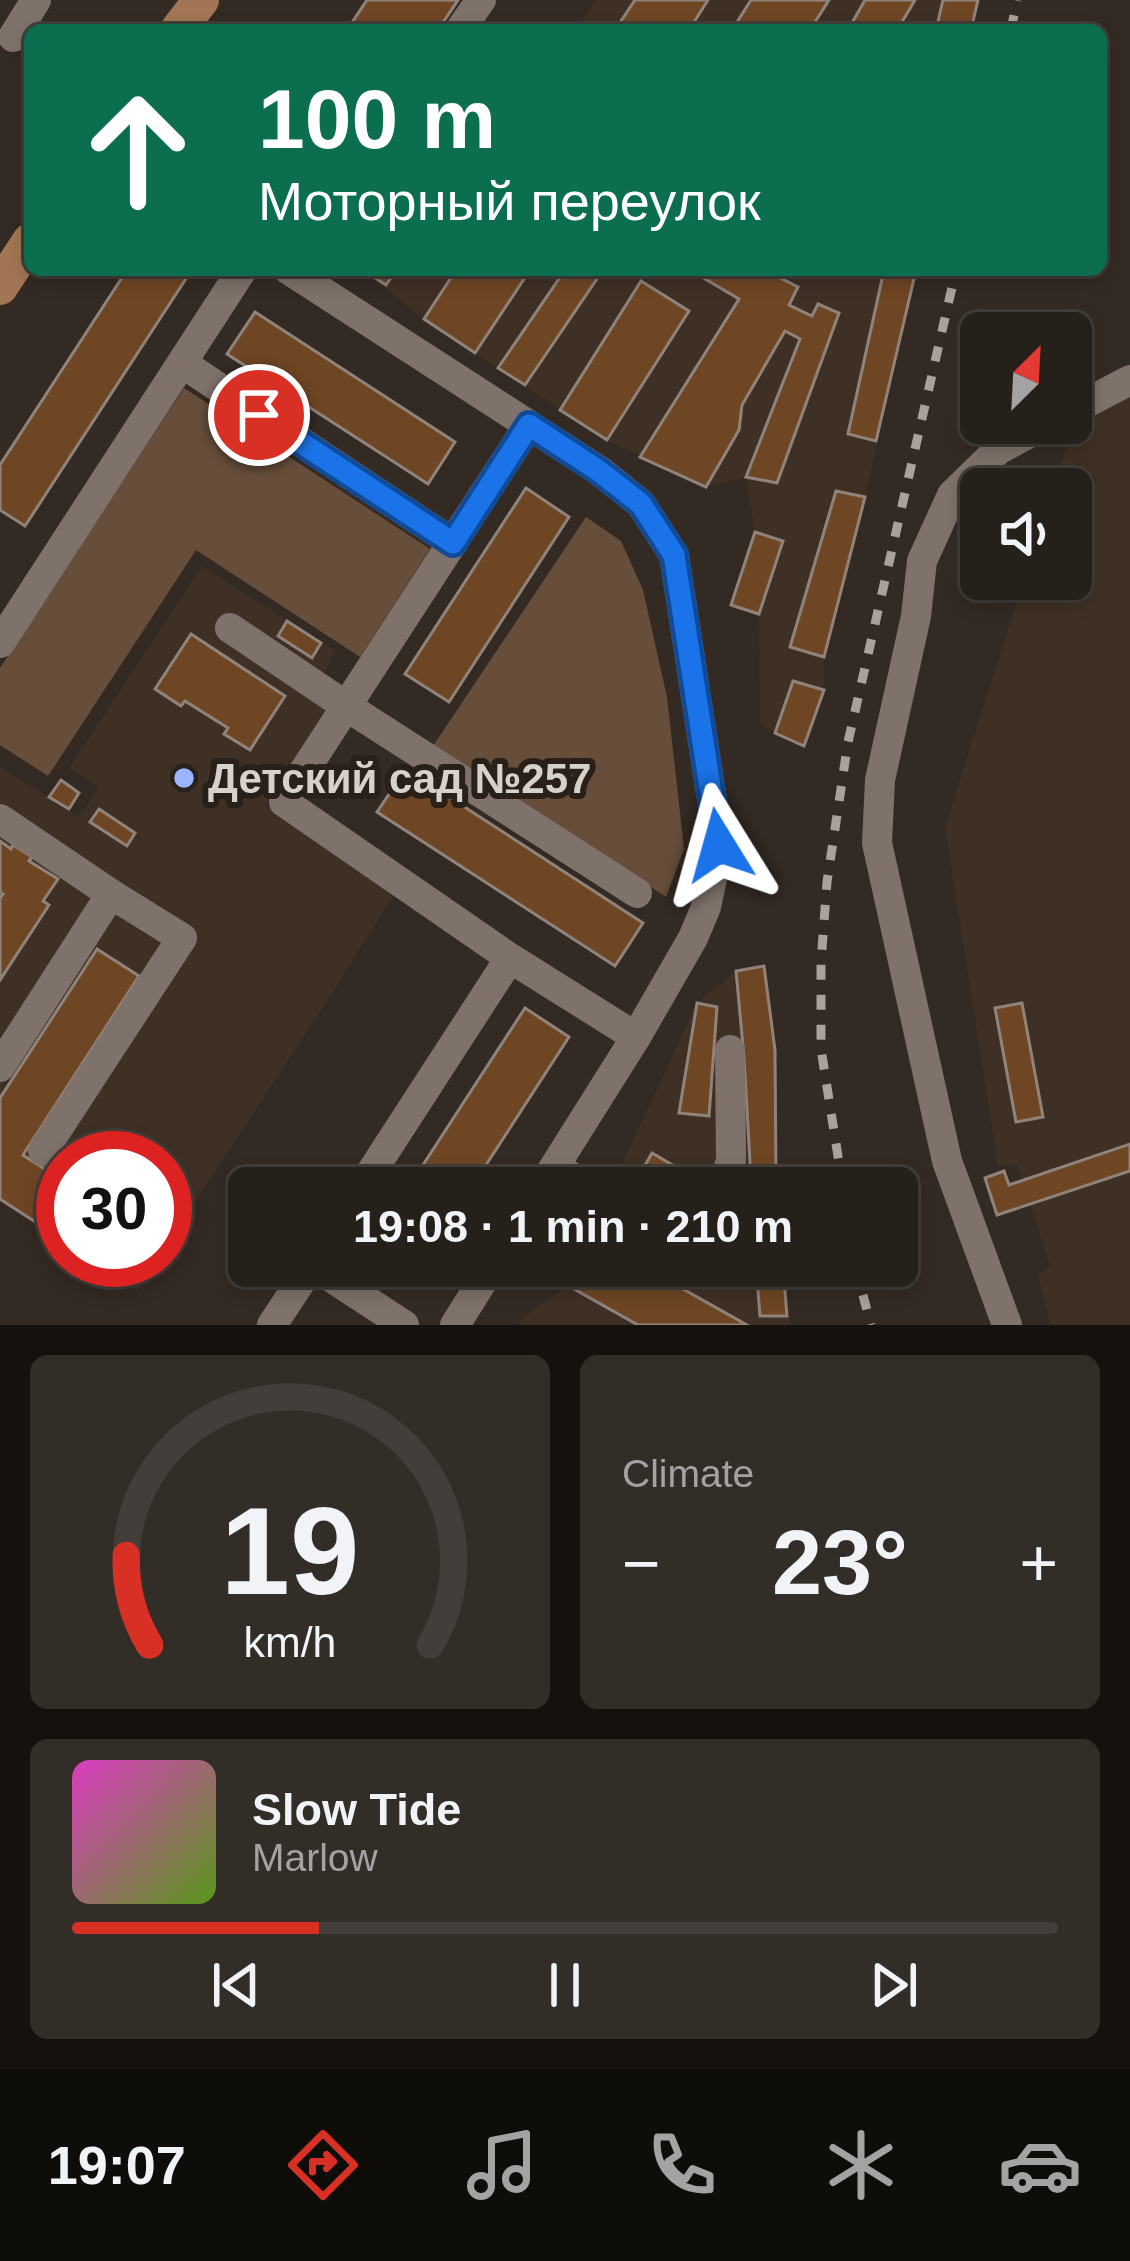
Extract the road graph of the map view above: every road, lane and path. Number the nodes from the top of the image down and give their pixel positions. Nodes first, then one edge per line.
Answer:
1 (36, 0) edge
2 (201, 0) edge
3 (183, 24) edge
4 (14, 37) edge
5 (24, 250) edge
6 (238, 276) edge
7 (301, 276) edge
8 (0, 287) edge
9 (182, 363) junction
10 (1130, 380) edge
11 (1092, 400) edge
12 (529, 425) junction
13 (1009, 444) edge
14 (453, 543) junction
15 (230, 628) dead end
16 (0, 643) edge
17 (346, 706) junction
18 (0, 819) edge
19 (638, 893) dead end
20 (111, 894) junction
21 (510, 958) junction
22 (636, 1037) junction
23 (730, 1049) dead end
24 (0, 1067) edge
25 (56, 1131) edge
26 (375, 1167) edge
27 (555, 1167) edge
28 (729, 1167) edge
29 (298, 1287) edge
30 (345, 1287) edge
31 (479, 1287) edge
32 (272, 1325) edge
33 (404, 1325) edge
34 (455, 1325) edge
35 (1007, 1325) edge

1 - 4 street
2 - 3 main road
5 - 8 main road
6 - 9 street
7 - 12 street
9 - 14 street
9 - 16 street
10 - 11 street
12 - 14 street
12 - 22 street
13 - 35 street
14 - 17 street
15 - 17 street
17 - 19 street
17 - 21 street
18 - 20 street
20 - 24 street
20 - 25 street
21 - 22 street
21 - 26 street
22 - 27 street
23 - 28 street
29 - 32 street
30 - 33 street
31 - 34 street

